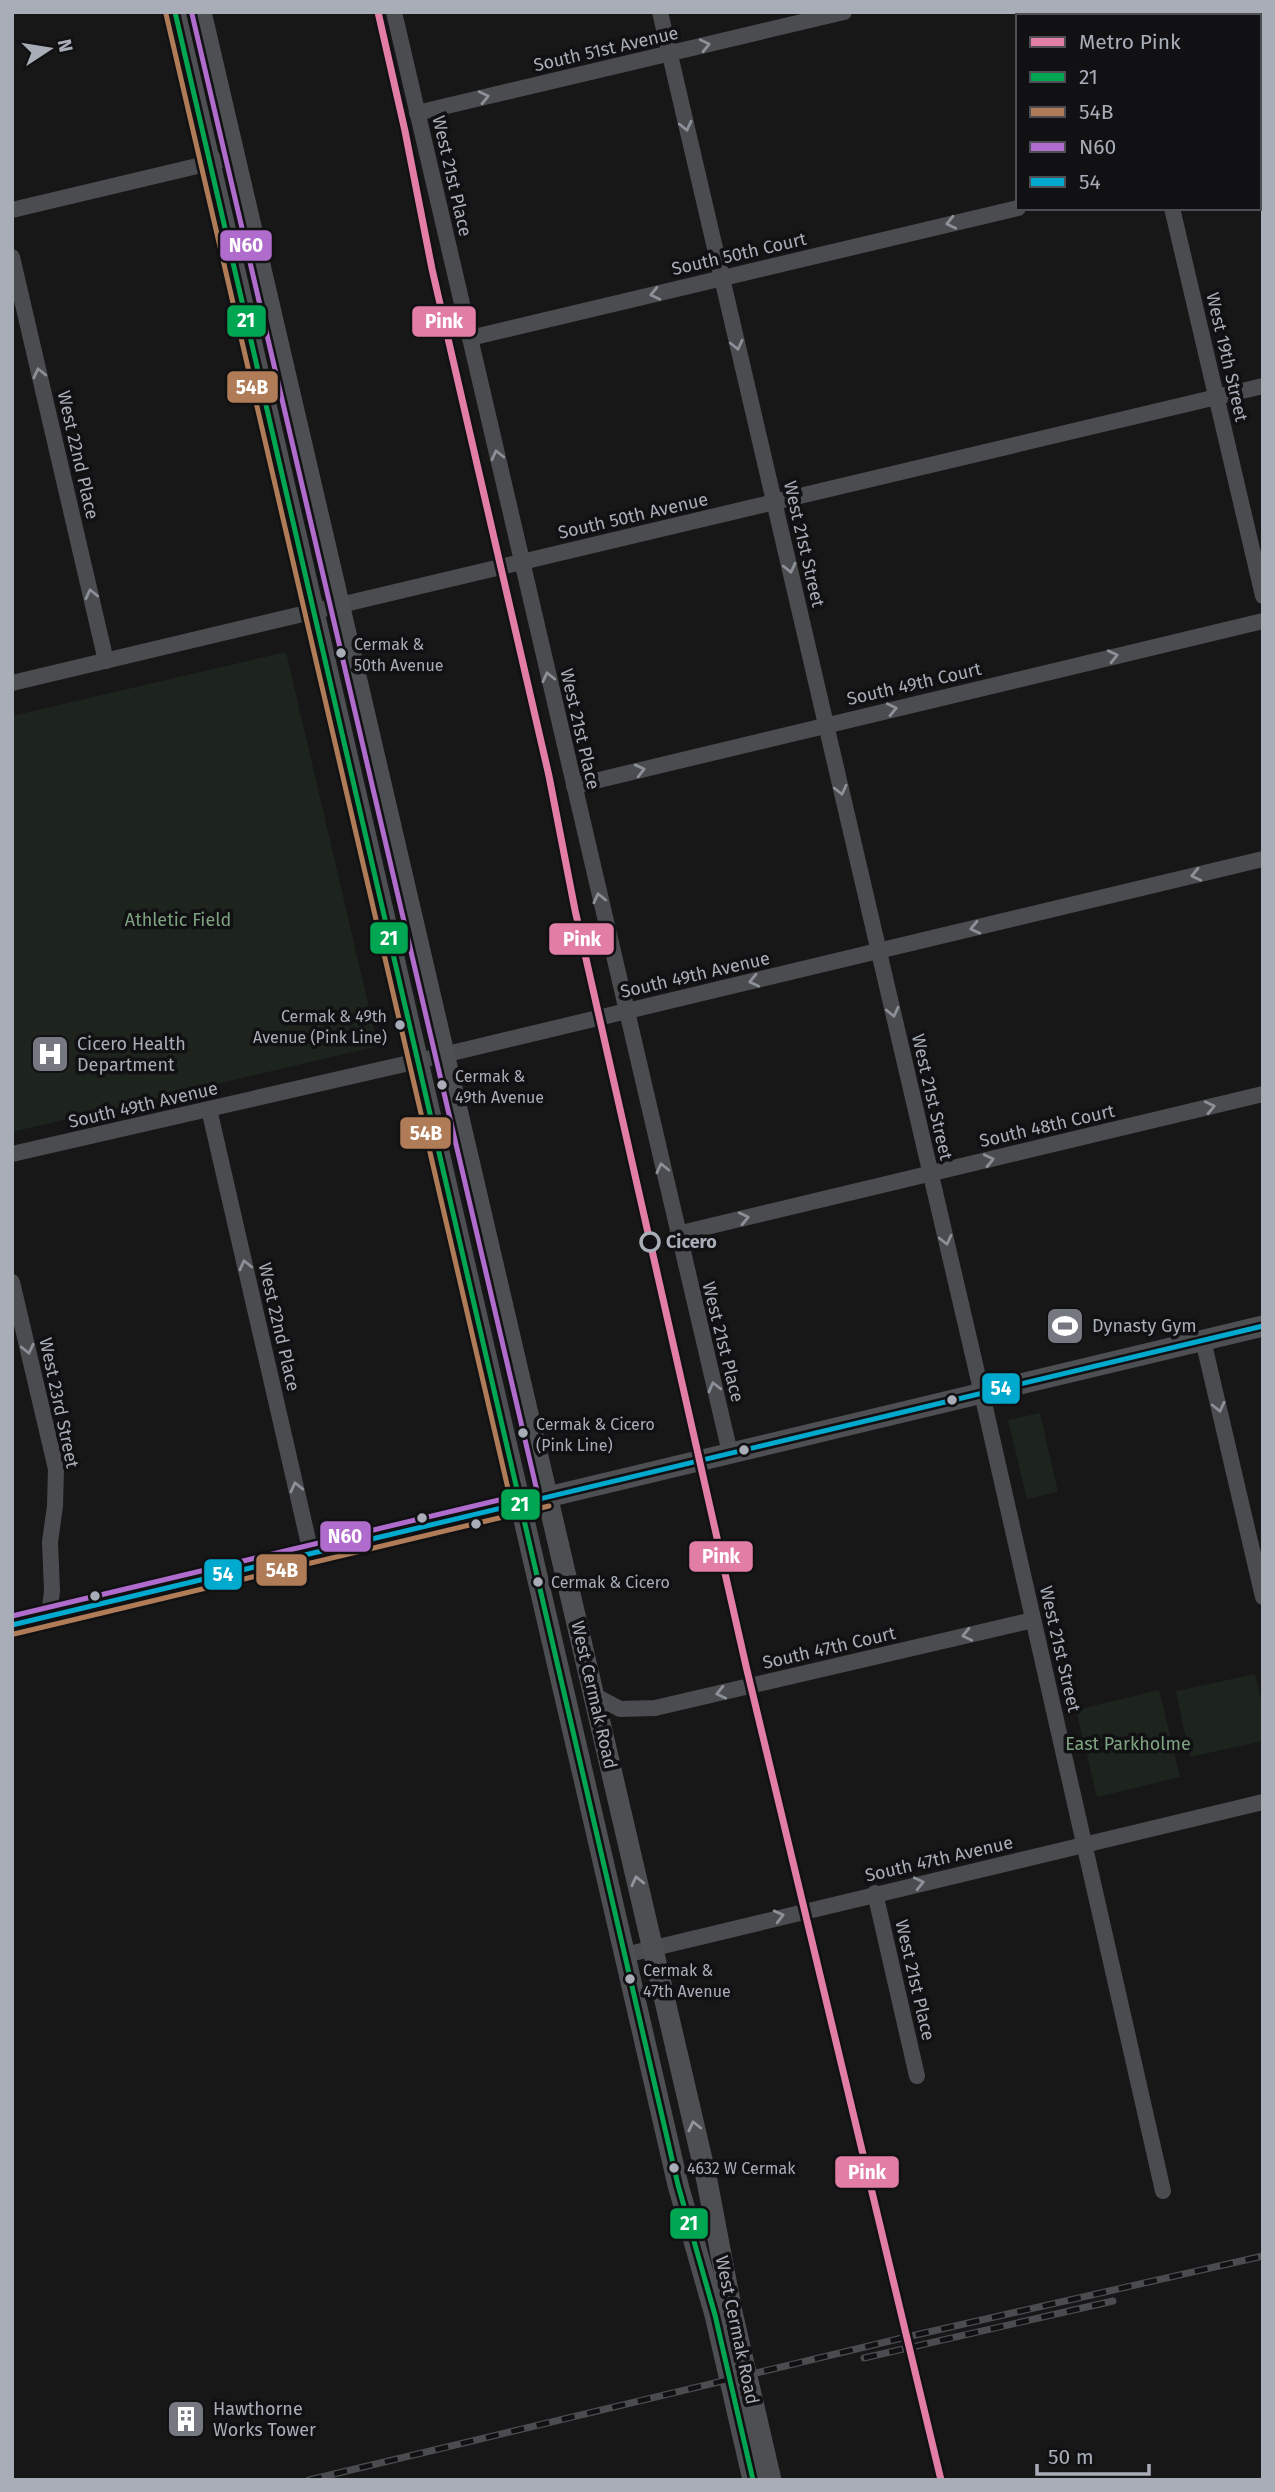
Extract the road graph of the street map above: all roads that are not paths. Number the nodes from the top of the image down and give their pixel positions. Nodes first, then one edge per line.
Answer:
1 (175, 12) edge
2 (201, 12) edge
3 (394, 12) edge
4 (660, 12) edge
5 (844, 12) edge
6 (669, 54) junction
7 (418, 113) junction
8 (235, 157) junction
9 (210, 163) junction
10 (1016, 208) edge
11 (12, 210) edge
12 (1172, 210) edge
13 (12, 257) edge
14 (722, 278) junction
15 (470, 338) junction
16 (1263, 386) edge
17 (1216, 397) junction
18 (774, 502) junction
19 (522, 562) junction
20 (1263, 596) edge
21 (339, 605) junction
22 (314, 612) junction
23 (1263, 621) edge
24 (106, 661) junction
25 (12, 683) edge
26 (826, 724) junction
27 (573, 786) junction
28 (1263, 859) edge
29 (879, 951) junction
30 (626, 1011) junction
31 (443, 1055) junction
32 (418, 1061) junction
33 (1263, 1094) edge
34 (209, 1109) junction
35 (12, 1154) edge
36 (931, 1174) junction
37 (677, 1234) junction
38 (12, 1282) edge
39 (1263, 1326) edge
40 (1203, 1340) junction
41 (982, 1394) junction
42 (730, 1453) junction
43 (547, 1497) junction
44 (521, 1504) junction
45 (311, 1553) junction
46 (1263, 1597) edge
47 (49, 1616) junction
48 (1033, 1620) junction
49 (12, 1625) edge
50 (594, 1695) junction
51 (1263, 1802) edge
52 (1084, 1844) junction
53 (875, 1894) junction
54 (652, 1948) junction
55 (625, 1955) junction
56 (917, 2076) dead end
57 (1163, 2191) dead end
58 (753, 2480) edge
59 (771, 2480) edge

1 - 9 main road, West Cermak Road
2 - 8 main road, West Cermak Road
3 - 7 street, West 21st Place
4 - 6 street, West 21st Street
6 -> 5 street, South 51st Avenue
7 -> 6 street, South 51st Avenue
6 -> 14 street, West 21st Street
7 - 15 street, West 21st Place
8 - 9 street
8 - 21 main road, West Cermak Road
9 - 11 street
9 - 22 main road, West Cermak Road
10 -> 14 street, South 50th Court
12 - 17 street, West 19th Street
24 -> 13 street, West 22nd Place
14 -> 15 street, South 50th Court
14 -> 18 street, West 21st Street
19 -> 15 street, West 21st Place
16 - 17 street, South 50th Avenue
17 - 18 street, South 50th Avenue
17 - 20 street, West 19th Street
18 - 19 street, South 50th Avenue
18 -> 26 street, West 21st Street
19 - 21 street, South 50th Avenue
27 -> 19 street, West 21st Place
21 - 22 street, South 50th Avenue
21 - 31 main road, West Cermak Road
22 - 24 street, South 50th Avenue
22 - 32 main road, West Cermak Road
26 -> 23 street, South 49th Court
24 - 25 street, South 50th Avenue
27 -> 26 street, South 49th Court
26 -> 29 street, West 21st Street
30 -> 27 street, West 21st Place
28 -> 29 street, South 49th Avenue
29 -> 30 street, South 49th Avenue
29 -> 36 street, West 21st Street
30 - 31 street, South 49th Avenue
37 -> 30 street, West 21st Place
31 - 32 street, South 49th Avenue
31 - 43 main road, West Cermak Road
32 - 34 street, South 49th Avenue
32 - 44 main road, West Cermak Road
36 -> 33 street, South 48th Court
34 - 35 street, South 49th Avenue
45 -> 34 street, West 22nd Place
37 -> 36 street, South 48th Court
36 -> 41 street, West 21st Street
42 -> 37 street, West 21st Place
38 -> 47 street, West 23rd Street
39 - 40 main road
40 - 41 main road
40 -> 46 street
41 - 42 main road
41 - 48 street, West 21st Street
42 - 43 main road
43 - 44 main road
43 - 50 main road, West Cermak Road
44 - 45 main road
44 - 55 main road, West Cermak Road
45 - 47 main road
47 - 49 main road
48 -> 50 street, South 47th Court
48 - 52 street, West 21st Street
54 -> 50 main road, West Cermak Road
51 - 52 street, South 47th Avenue
53 -> 52 street, South 47th Avenue
52 - 57 street, West 21st Street
54 -> 53 street, South 47th Avenue
53 - 56 street, West 21st Place
54 - 55 street, South 47th Avenue
59 -> 54 main road, West Cermak Road
55 - 58 main road, West Cermak Road

